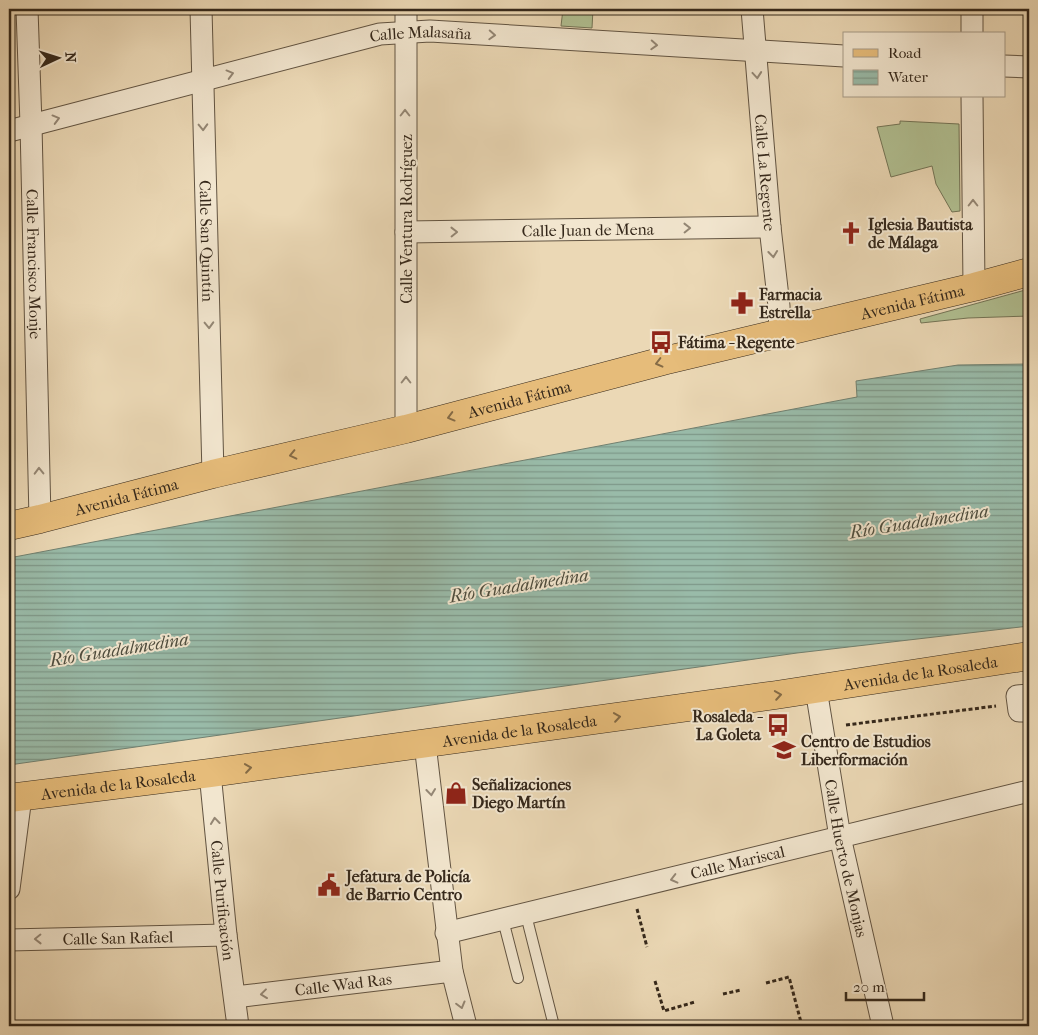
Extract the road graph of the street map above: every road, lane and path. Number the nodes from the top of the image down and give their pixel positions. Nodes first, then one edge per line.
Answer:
1 (27, 9) edge
2 (201, 9) edge
3 (406, 9) edge
4 (752, 9) edge
5 (972, 9) edge
6 (972, 32) edge
7 (405, 33) junction
8 (755, 51) junction
9 (843, 56) edge
10 (1006, 66) edge
11 (1029, 67) edge
12 (202, 82) junction
13 (972, 98) edge
14 (32, 125) junction
15 (9, 131) edge
16 (770, 227) junction
17 (406, 232) junction
18 (1029, 272) edge
19 (974, 287) junction
20 (780, 335) junction
21 (406, 429) junction
22 (213, 474) junction
23 (40, 519) junction
24 (9, 526) edge
25 (1029, 656) edge
26 (816, 689) junction
27 (1025, 703) edge
28 (844, 725) dead end
29 (425, 744) junction
30 (210, 773) junction
31 (1029, 792) edge
32 (15, 797) edge
33 (840, 837) junction
34 (9, 889) edge
35 (632, 889) junction
36 (526, 915) junction
37 (503, 920) junction
38 (446, 933) junction
39 (226, 935) junction
40 (9, 940) edge
41 (647, 947) dead end
42 (452, 971) junction
43 (518, 978) dead end
44 (656, 981) dead end
45 (766, 983) dead end
46 (741, 990) dead end
47 (722, 994) dead end
48 (235, 997) junction
49 (695, 1002) dead end
50 (238, 1026) edge
51 (466, 1026) edge
52 (554, 1026) edge
53 (802, 1026) edge
54 (883, 1026) edge

1 - 14 street, Calle Francisco Monje
2 - 12 street, Calle San Quintín
3 - 7 street, Calle Ventura Rodríguez
4 - 8 street, Calle La Regente
5 - 6 street
7 -> 8 street, Calle Malasaña
12 -> 7 street, Calle Malasaña
17 -> 7 street, Calle Ventura Rodríguez
8 - 9 street, Calle Malasaña
8 -> 16 street, Calle La Regente
10 - 11 street
14 -> 12 street, Calle Malasaña
12 -> 22 street, Calle San Quintín
19 -> 13 street
14 - 15 street, Calle Malasaña
23 -> 14 street, Calle Francisco Monje
17 -> 16 street, Calle Juan de Mena
16 -> 20 street, Calle La Regente
21 -> 17 street, Calle Ventura Rodríguez
18 - 19 main road, Avenida Fátima
19 - 20 main road, Avenida Fátima
20 -> 21 main road, Avenida Fátima
21 -> 22 main road, Avenida Fátima
22 - 23 main road, Avenida Fátima
23 - 24 main road, Avenida Fátima
25 - 26 main road, Avenida de la Rosaleda
29 -> 26 main road, Avenida de la Rosaleda
26 - 33 street, Calle Huerto de Monjas
27 - 28 path
30 -> 29 main road, Avenida de la Rosaleda
29 -> 38 street
30 - 32 main road, Avenida de la Rosaleda
39 -> 30 street, Calle Purificación
31 - 33 street, Calle Mariscal
32 - 34 street
33 -> 35 street, Calle Mariscal
33 - 54 street, Calle Huerto de Monjas
35 - 36 street, Calle Mariscal
35 - 41 path
36 - 37 street, Calle Mariscal
36 - 52 lane
37 - 38 street, Calle Mariscal
37 - 43 lane
38 - 42 street
39 -> 40 street, Calle San Rafael
39 - 48 street, Calle Purificación
42 -> 48 street, Calle Wad Ras
42 -> 51 street
44 - 49 path
45 - 53 path
46 - 47 path
48 - 50 street, Calle Purificación

